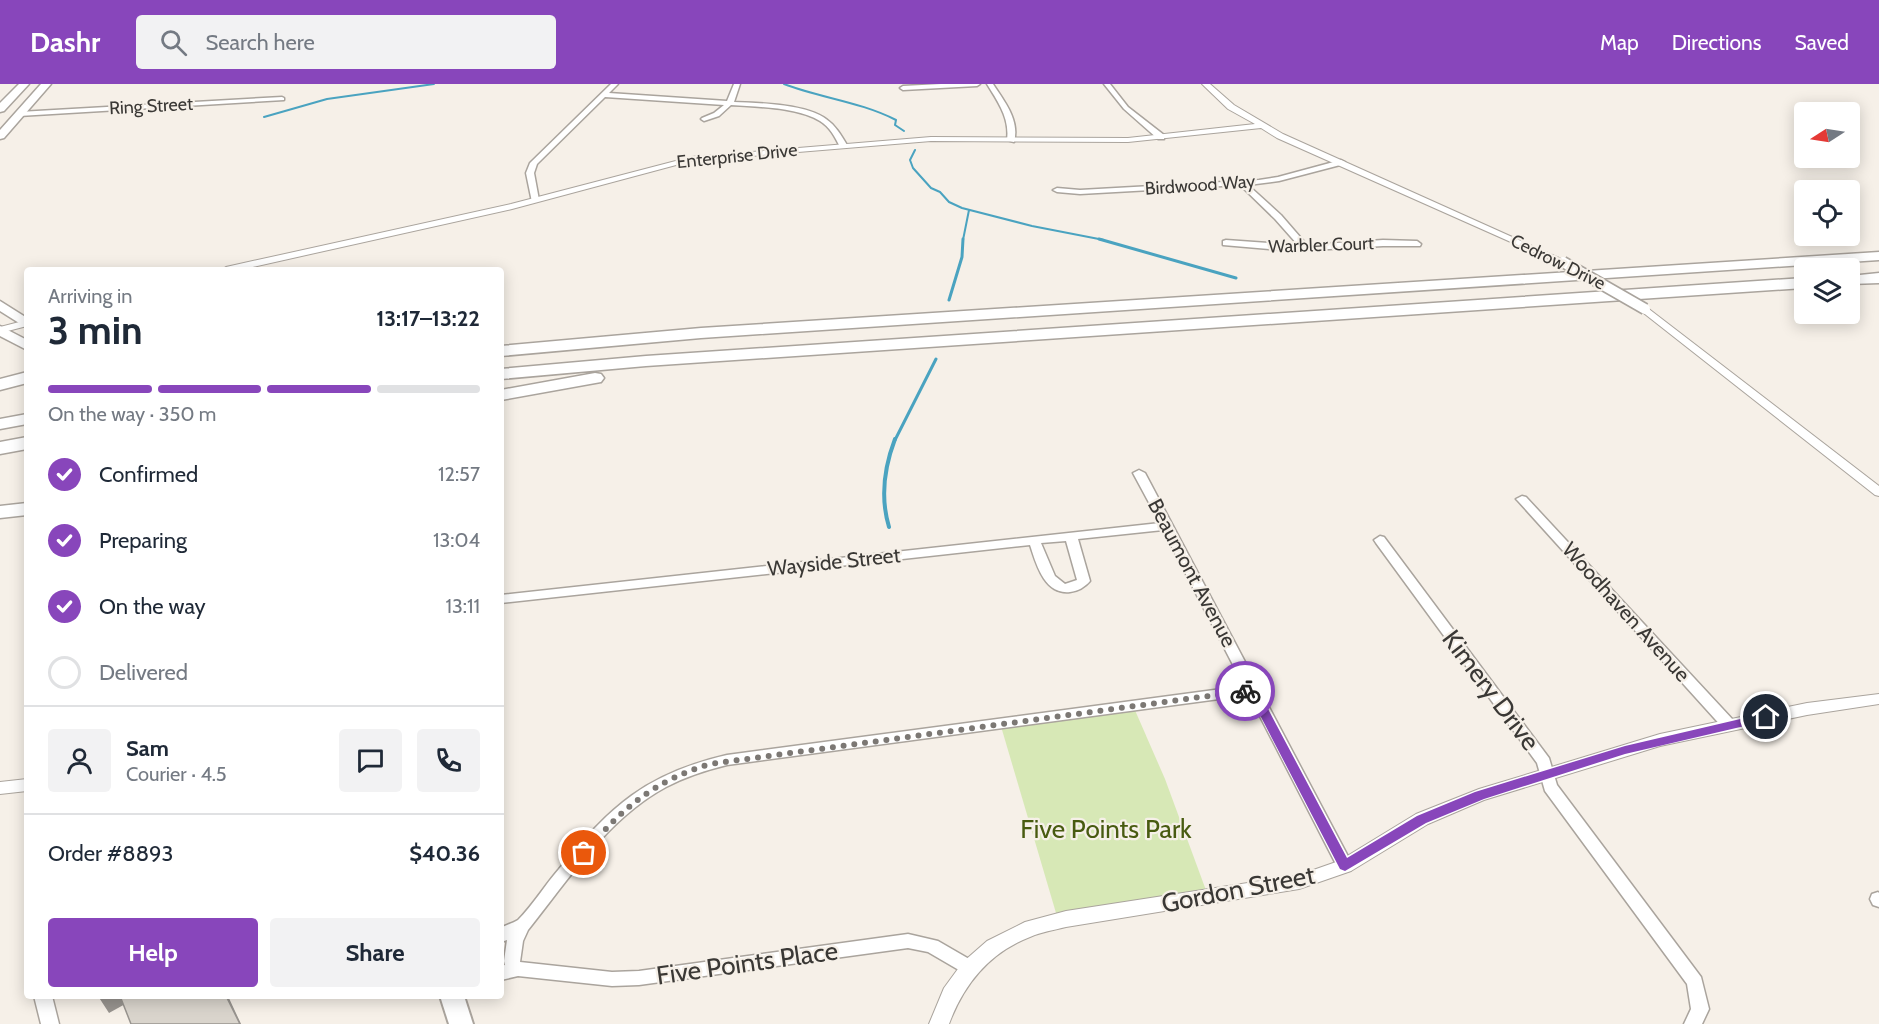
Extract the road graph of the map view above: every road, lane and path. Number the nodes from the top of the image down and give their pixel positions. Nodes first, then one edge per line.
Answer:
1 (24, 84) edge
2 (46, 84) edge
3 (615, 84) edge
4 (737, 84) edge
5 (978, 84) edge
6 (990, 84) edge
7 (1107, 84) edge
8 (1206, 84) edge
9 (903, 88) dead end
10 (605, 96) junction
11 (282, 99) dead end
12 (730, 102) junction
13 (0, 109) edge
14 (19, 114) junction
15 (705, 119) dead end
16 (1260, 126) junction
17 (0, 136) edge
18 (1161, 137) junction
19 (1011, 140) junction
20 (843, 145) junction
21 (1341, 162) junction
22 (1242, 183) junction
23 (1057, 190) dead end
24 (535, 200) junction
25 (1226, 243) dead end
26 (1417, 244) dead end
27 (1305, 248) junction
28 (1879, 256) edge
29 (239, 267) edge
30 (1879, 278) edge
31 (1860, 279) edge
32 (1794, 284) edge
33 (0, 305) edge
34 (24, 321) edge
35 (24, 324) edge
36 (0, 330) edge
37 (700, 333) junction
38 (0, 340) edge
39 (504, 340) edge
40 (22, 343) edge
41 (504, 351) edge
42 (754, 355) junction
43 (504, 374) edge
44 (24, 378) edge
45 (0, 385) edge
46 (504, 394) edge
47 (24, 420) edge
48 (0, 424) edge
49 (24, 444) edge
50 (0, 448) edge
51 (1139, 473) dead end
52 (1879, 492) edge
53 (1522, 499) dead end
54 (24, 509) edge
55 (0, 512) edge
56 (1167, 526) junction
57 (1071, 536) junction
58 (1034, 540) junction
59 (1380, 540) dead end
60 (504, 599) edge
61 (1253, 690) junction
62 (1879, 699) edge
63 (1729, 725) junction
64 (1547, 775) junction
65 (24, 785) edge
66 (0, 788) edge
67 (1345, 866) junction
68 (522, 926) junction
69 (504, 934) edge
70 (508, 964) edge
71 (970, 968) junction
72 (44, 999) edge
73 (454, 999) edge
74 (50, 1024) edge
75 (461, 1024) edge
76 (939, 1024) edge
77 (1693, 1024) edge

1 - 13 main road
2 - 14 main road
3 - 10 street
4 - 12 street
5 - 9 street
6 - 19 street
7 - 18 street
8 - 16 street, Cedrow Drive
10 - 12 street
10 - 24 street
11 - 14 street, Ring Street
12 - 15 street
12 - 20 street
14 - 17 main road
16 - 18 street, Enterprise Drive
16 - 21 street, Cedrow Drive
18 - 19 street, Enterprise Drive
19 - 20 street, Enterprise Drive
20 - 24 street, Enterprise Drive
21 - 22 street, Birdwood Way
21 - 52 street, Cedrow Drive, bridge
22 - 23 street, Birdwood Way
22 - 27 street
24 - 29 street, Enterprise Drive
25 - 27 street, Warbler Court
26 - 27 street, Warbler Court
28 - 37 highway
30 - 31 highway
32 - 42 highway
33 - 34 main road
35 - 36 street
36 - 40 main road
37 - 39 highway
37 - 41 highway
38 - 40 main road
42 - 43 highway
42 - 46 highway
44 - 45 highway
47 - 48 highway
49 - 50 highway
51 - 56 street, Beaumont Avenue
53 - 63 street, Woodhaven Avenue
54 - 55 highway
56 - 57 street, Wayside Street
56 - 61 street, Beaumont Avenue
57 - 58 street, Wayside Street
57 - 58 street
58 - 60 street, Wayside Street
59 - 64 street, Kimery Drive
61 - 67 street, Beaumont Avenue
61 - 68 street
62 - 63 street, Gordon Street
63 - 64 street, Gordon Street
64 - 67 street, Gordon Street
64 - 77 street, Kimery Drive
65 - 66 street
67 - 71 street, Gordon Street
68 - 69 street
68 - 70 street
70 - 71 street, Five Points Place
71 - 76 street, Gordon Street
72 - 74 street
73 - 75 main road

